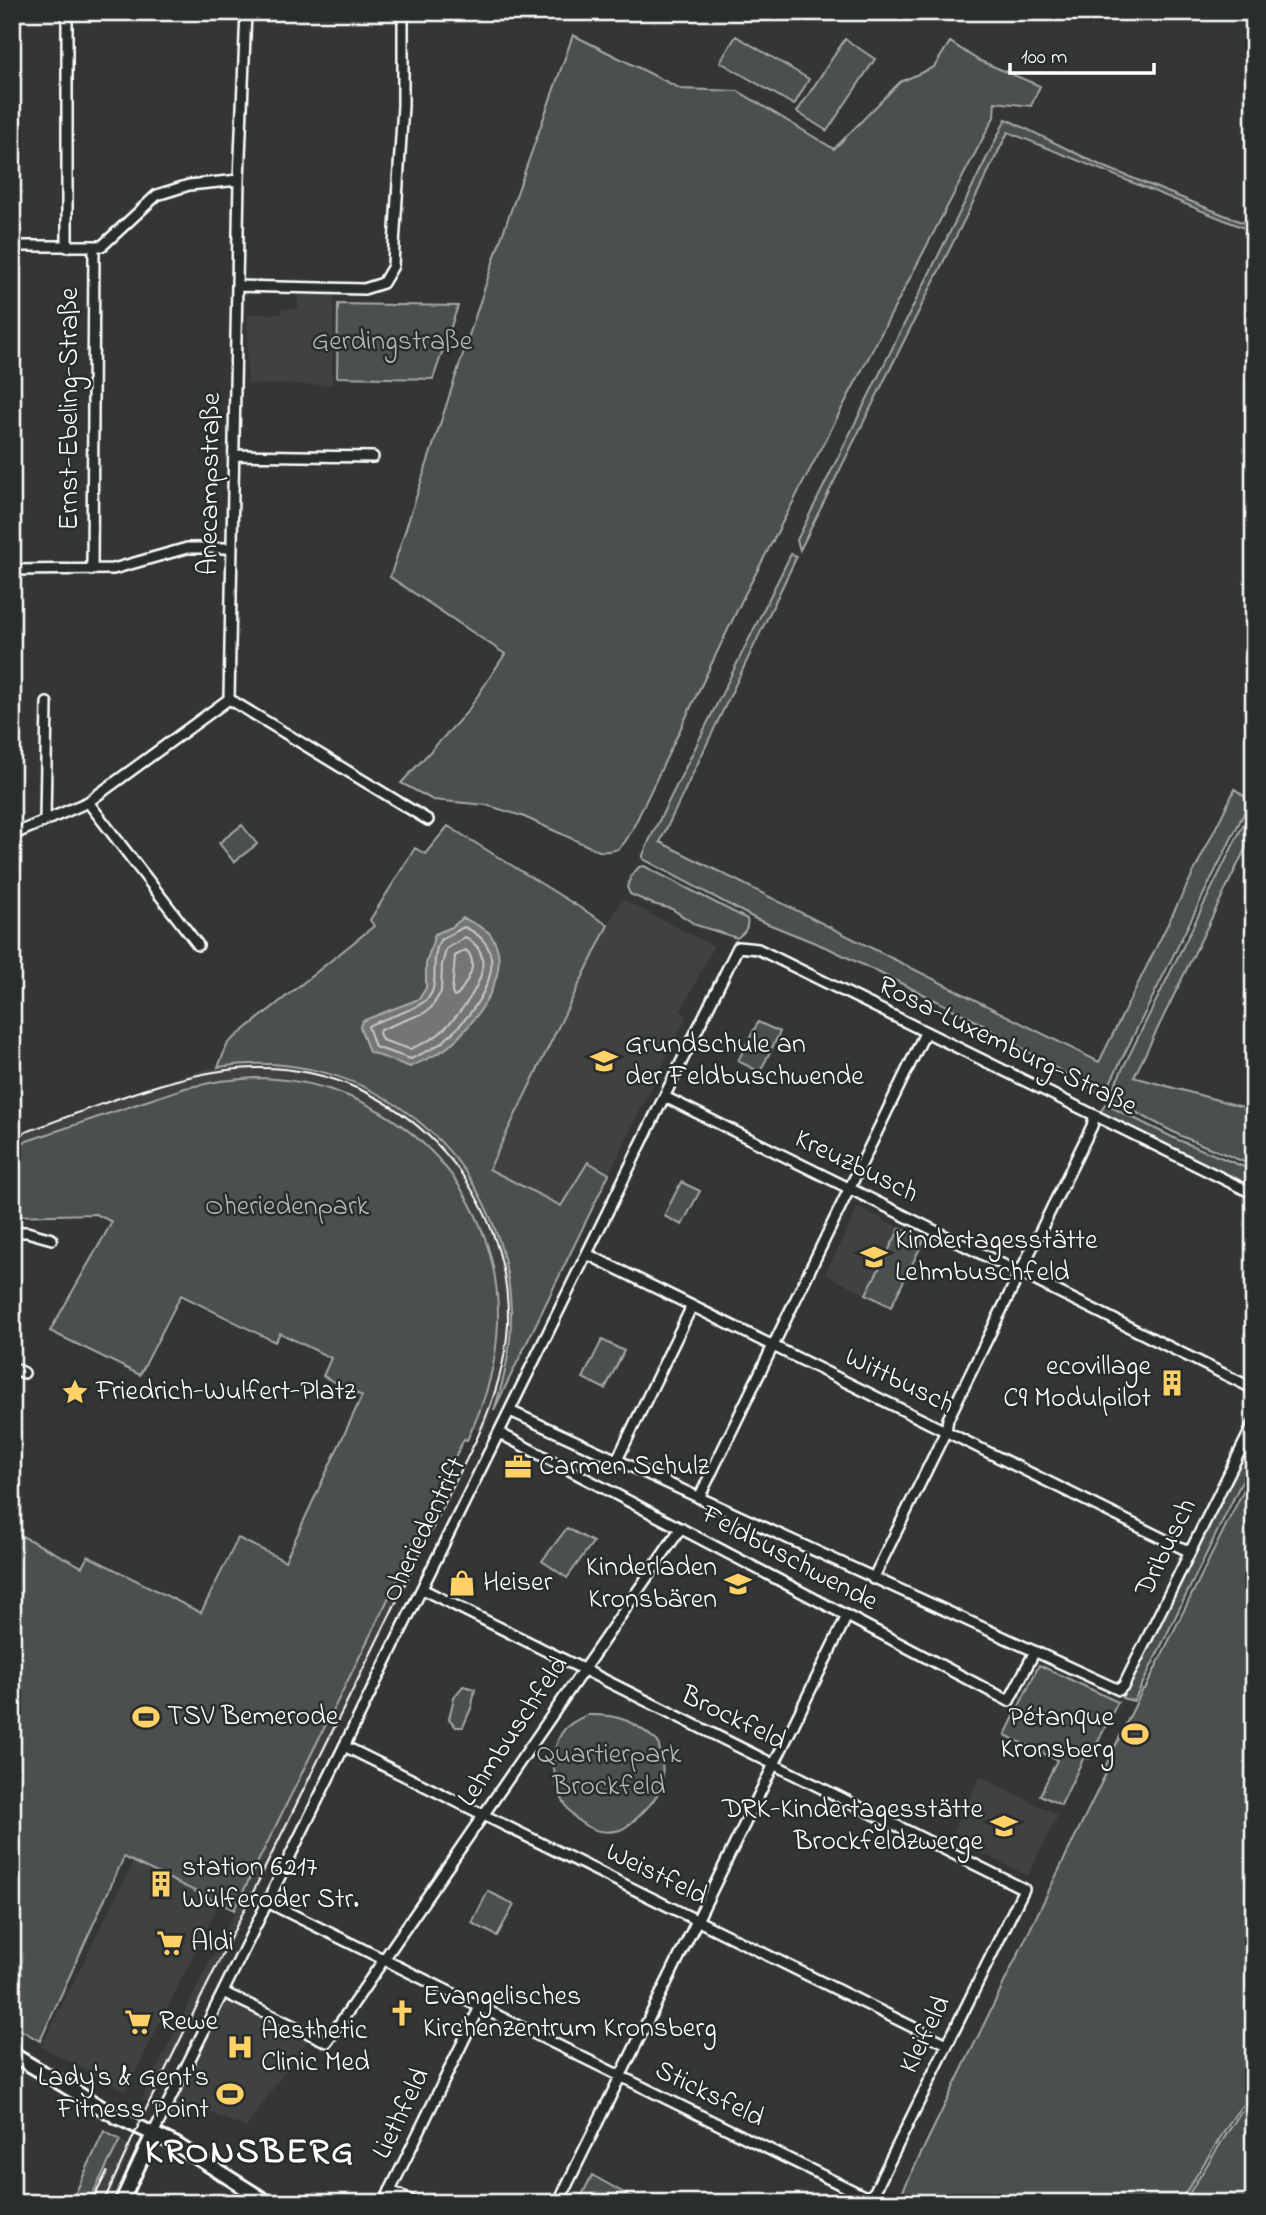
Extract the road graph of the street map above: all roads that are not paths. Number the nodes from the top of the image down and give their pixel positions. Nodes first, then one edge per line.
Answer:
1 (67, 12) edge
2 (246, 12) edge
3 (403, 12) edge
4 (239, 180) junction
5 (12, 246) edge
6 (66, 247) junction
7 (94, 248) junction
8 (237, 286) junction
9 (234, 455) junction
10 (373, 457) dead end
11 (232, 548) junction
12 (12, 570) edge
13 (92, 570) junction
14 (229, 699) junction
15 (47, 703) dead end
16 (88, 802) junction
17 (428, 820) dead end
18 (46, 821) junction
19 (12, 835) edge
20 (198, 945) dead end
21 (738, 947) joint
22 (925, 1033) junction
23 (665, 1097) junction
24 (1096, 1115) junction
25 (848, 1189) junction
26 (1254, 1194) edge
27 (12, 1232) edge
28 (52, 1239) dead end
29 (587, 1254) junction
30 (1020, 1272) junction
31 (692, 1306) junction
32 (774, 1346) junction
33 (12, 1367) edge
34 (24, 1373) dead end
35 (1254, 1389) edge
36 (510, 1411) junction
37 (1254, 1423) edge
38 (946, 1432) junction
39 (499, 1433) junction
40 (617, 1460) junction
41 (699, 1498) junction
42 (681, 1528) junction
43 (1190, 1552) junction
44 (873, 1579) junction
45 (422, 1589) junction
46 (848, 1616) junction
47 (1034, 1653) junction
48 (584, 1670) junction
49 (1119, 1690) joint
50 (344, 1746) junction
51 (774, 1765) junction
52 (484, 1815) junction
53 (1024, 1889) joint
54 (267, 1902) junction
55 (697, 1920) junction
56 (384, 1960) junction
57 (223, 1992) junction
58 (480, 2007) junction
59 (947, 2044) junction
60 (12, 2054) edge
61 (620, 2076) junction
62 (153, 2134) junction
63 (390, 2190) junction
64 (867, 2198) joint
65 (121, 2203) edge
66 (270, 2203) edge
67 (384, 2203) edge
68 (415, 2203) edge
69 (558, 2203) edge

1 - 6 street
2 - 4 street, Anecampstraße
3 - 8 street
4 - 7 street
4 - 8 street, Anecampstraße
5 - 6 street
6 - 7 street
7 - 13 street, Ernst-Ebeling-Straße
8 - 9 street, Anecampstraße
9 - 10 street
9 - 11 street, Anecampstraße
11 - 13 street
11 - 14 street, Anecampstraße
12 - 13 street
14 - 16 street
14 - 17 street
15 - 18 street
16 - 18 street
16 - 20 street
18 - 19 street
21 - 22 street, Rosa-Luxemburg-Straße
21 - 23 street, Oheriedentrift
22 - 24 street, Rosa-Luxemburg-Straße
22 - 25 street
23 - 25 street, Kreuzbusch
23 - 29 street, Oheriedentrift
24 - 26 street, Rosa-Luxemburg-Straße
24 - 30 street
25 - 30 street, Kreuzbusch
25 - 32 street
27 - 28 street
29 - 31 street, Wittbusch
29 - 36 street, Oheriedentrift
30 - 35 street, Kreuzbusch
30 - 38 street
31 - 32 street, Wittbusch
31 - 40 street
32 - 38 street, Wittbusch
32 - 41 street
33 - 34 street
36 - 39 street, Oheriedentrift
36 - 40 street, Feldbuschwende
37 - 43 street, Dribusch
38 - 43 street, Wittbusch
38 - 44 street
39 - 42 street, Feldbuschwende
39 - 45 street, Oheriedentrift
40 - 41 street, Feldbuschwende
41 - 44 street, Feldbuschwende
42 - 46 street, Feldbuschwende
42 - 48 street, Lehmbuschfeld
43 - 49 street, Dribusch
44 - 47 street, Feldbuschwende
45 - 48 street, Brockfeld
45 - 50 street, Oheriedentrift
46 - 47 street, Feldbuschwende
46 - 51 street
47 - 49 street, Feldbuschwende
48 - 51 street, Brockfeld
48 - 52 street, Lehmbuschfeld
50 - 52 street, Weistfeld
50 - 54 street, Oheriedentrift
51 - 53 street, Brockfeld
51 - 55 street
52 - 55 street, Weistfeld
52 - 56 street, Lehmbuschfeld
53 - 59 street, Kleifeld
54 - 56 street, Sticksfeld
54 - 57 street, Oheriedentrift
55 - 59 street, Weistfeld
55 - 61 street
56 - 57 street, Lehmbuschfeld
56 - 58 street, Sticksfeld
57 - 62 street, Oheriedentrift
58 - 61 street, Sticksfeld
58 - 63 street, Liethfeld
59 - 64 street, Kleifeld
60 - 62 main road
61 - 64 street, Sticksfeld
61 - 69 street
62 - 65 main road
62 - 66 main road
63 - 67 street, Liethfeld
63 - 68 street

